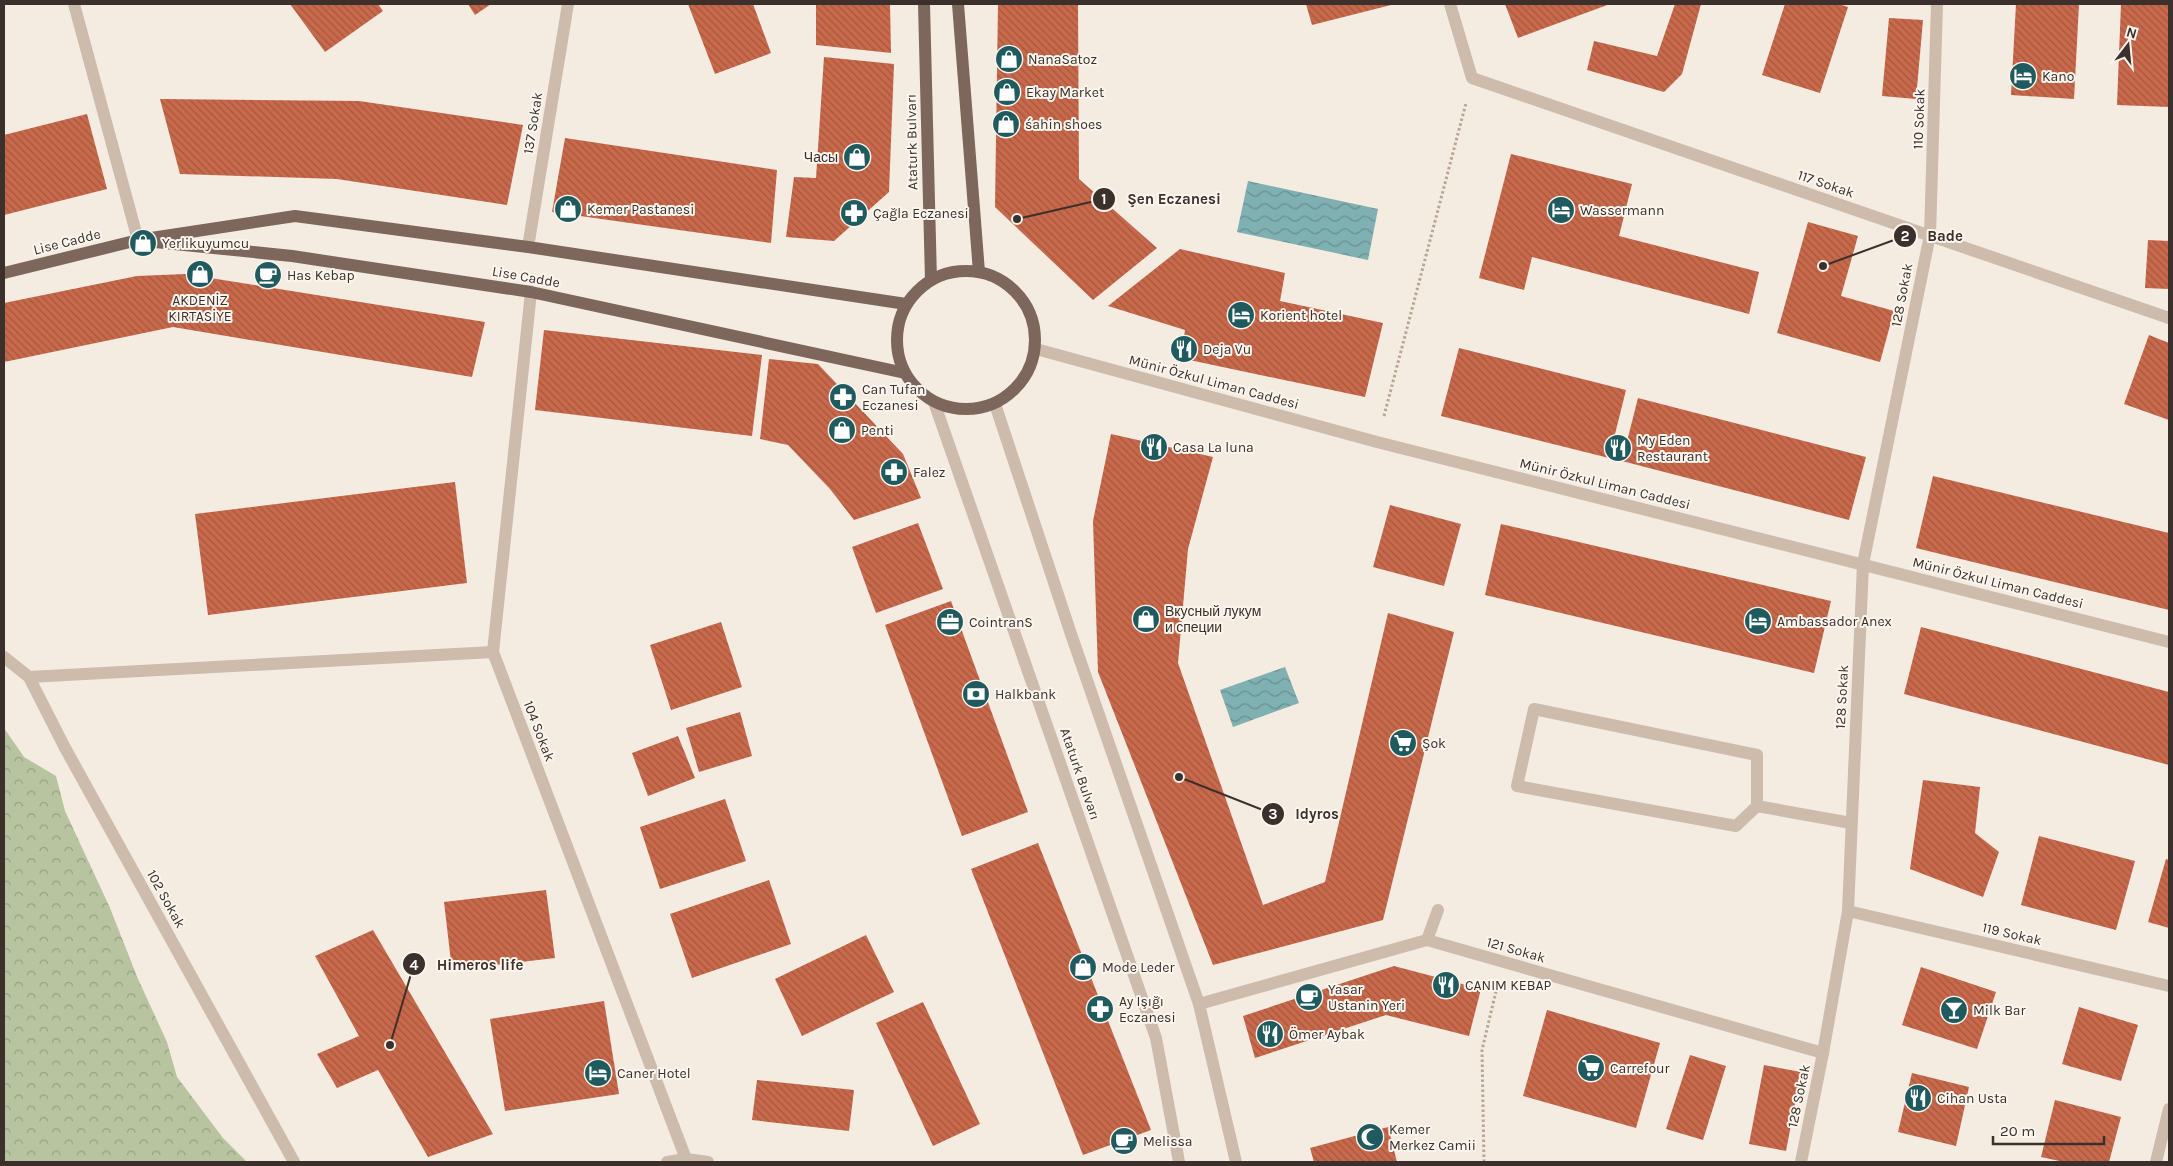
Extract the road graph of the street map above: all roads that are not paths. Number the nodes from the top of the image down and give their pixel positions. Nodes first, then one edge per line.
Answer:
1 (74, 4) edge
2 (568, 4) edge
3 (924, 4) edge
4 (958, 4) edge
5 (1450, 4) edge
6 (1937, 4) edge
7 (1930, 235) junction
8 (138, 240) junction
9 (528, 247) junction
10 (979, 272) junction
11 (4, 273) edge
12 (931, 280) junction
13 (531, 292) junction
14 (906, 304) junction
15 (2169, 318) edge
16 (1036, 349) junction
17 (905, 373) junction
18 (934, 402) junction
19 (995, 404) junction
20 (1863, 564) junction
21 (2169, 642) edge
22 (493, 652) junction
23 (4, 657) edge
24 (29, 677) junction
25 (1757, 806) junction
26 (1851, 823) junction
27 (1438, 910) dead end
28 (1848, 911) junction
29 (1427, 940) junction
30 (2169, 986) edge
31 (1199, 1004) junction
32 (1824, 1053) junction
33 (2169, 1109) edge
34 (686, 1159) junction
35 (294, 1162) edge
36 (667, 1162) edge
37 (708, 1162) edge
38 (1179, 1162) edge
39 (1236, 1162) edge
40 (1801, 1162) edge
41 (2156, 1162) edge

1 - 8 street
2 - 9 street, 137 Sokak
3 - 12 main road, Ataturk Bulvarı
4 - 10 main road
5 - 7 street, 117 Sokak
6 - 7 street, 110 Sokak
7 - 15 street, 117 Sokak
7 - 20 street, 128 Sokak
8 - 9 main road, Lise Cadde
8 - 11 main road, Lise Cadde
8 - 13 main road, Lise Cadde
9 - 14 main road, Lise Cadde
10 - 12 main road
10 - 16 main road
12 - 14 main road
13 - 17 main road, Lise Cadde
13 - 22 street, 104 Sokak
14 - 17 main road
16 - 19 main road
16 - 20 street, Münir Özkul Liman Caddesi
17 - 18 main road
18 - 19 main road
18 - 38 street, Ataturk Bulvarı
19 - 31 street
20 - 21 street, Münir Özkul Liman Caddesi
20 - 26 street, 128 Sokak
22 - 24 street
22 - 34 street, 104 Sokak
23 - 24 street, 102 Sokak
24 - 35 street, 102 Sokak
25 - 25 street
25 - 26 street
26 - 28 street, 128 Sokak
27 - 29 street
28 - 30 street, 119 Sokak
28 - 32 street, 128 Sokak
29 - 31 street
29 - 32 street, 121 Sokak
31 - 39 street
32 - 40 street, 128 Sokak
33 - 41 street
34 - 36 street
34 - 37 street

